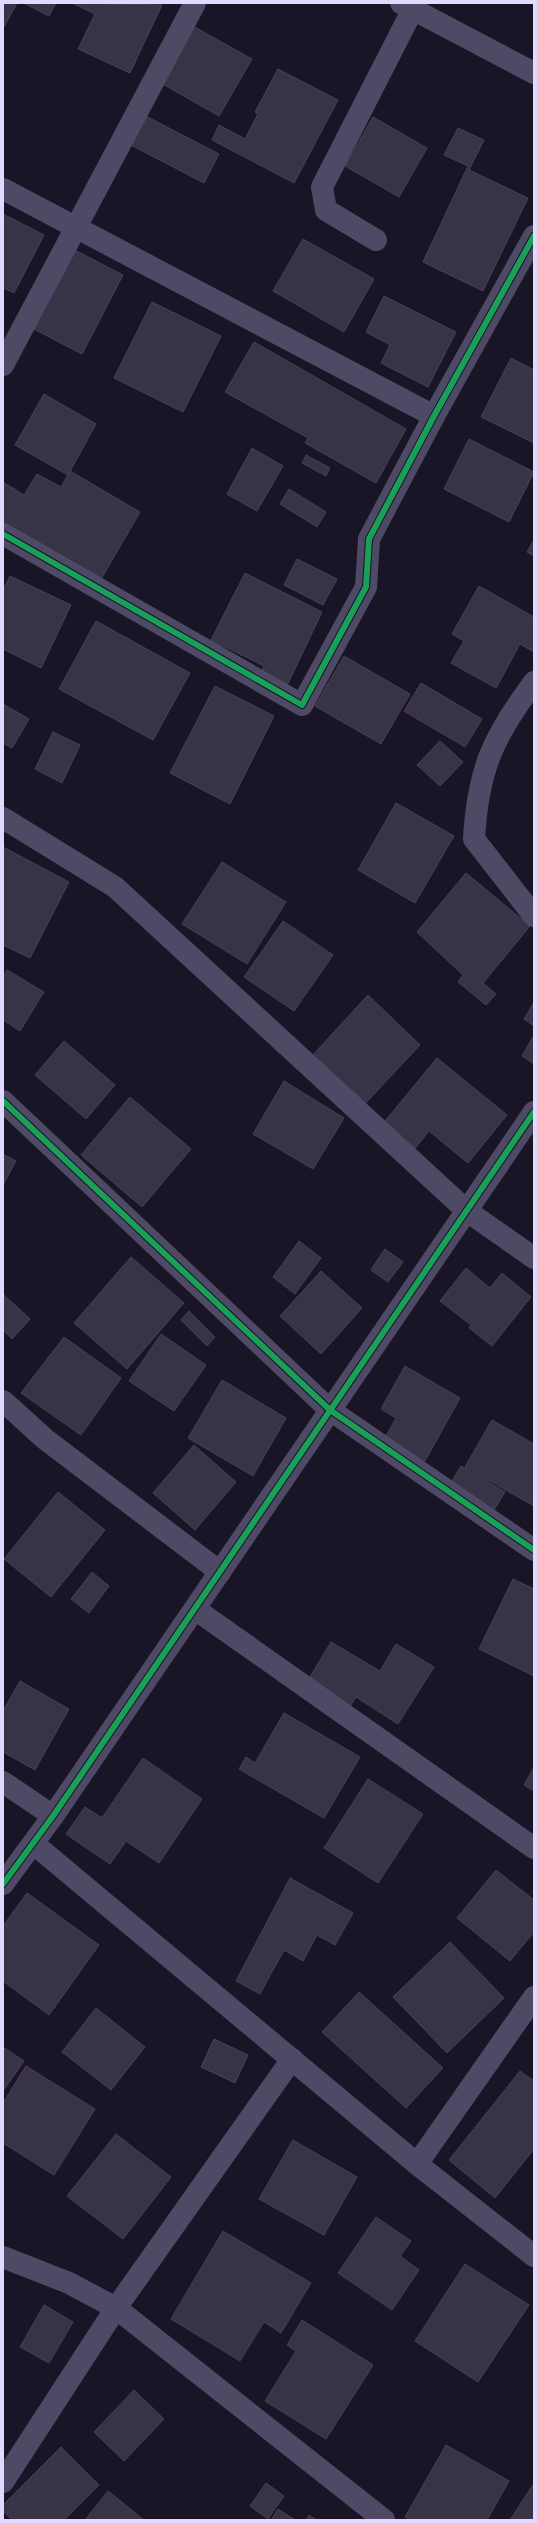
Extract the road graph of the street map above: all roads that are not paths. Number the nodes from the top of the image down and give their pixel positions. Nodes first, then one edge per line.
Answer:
1 (196, 3) edge
2 (407, 6) edge
3 (534, 73) edge
4 (3, 189) edge
5 (76, 228) junction
6 (534, 236) edge
7 (376, 240) dead end
8 (3, 365) edge
9 (434, 416) junction
10 (3, 534) edge
11 (534, 682) edge
12 (3, 818) edge
13 (534, 916) edge
14 (3, 1101) edge
15 (534, 1112) edge
16 (467, 1211) junction
17 (534, 1258) edge
18 (3, 1402) edge
19 (330, 1410) junction
20 (534, 1550) edge
21 (220, 1572) junction
22 (195, 1609) junction
23 (3, 1782) edge
24 (53, 1816) junction
25 (34, 1844) junction
26 (534, 1848) edge
27 (3, 1884) edge
28 (534, 1997) edge
29 (292, 2059) junction
30 (417, 2164) junction
31 (534, 2256) edge
32 (3, 2257) edge
33 (116, 2308) junction
34 (3, 2482) edge
35 (384, 2520) edge

1 - 5 street
2 - 3 street
2 - 7 street
4 - 5 street
5 - 8 street
5 - 9 street
6 - 9 street
9 - 10 street
11 - 13 street
12 - 16 street
14 - 19 street
15 - 16 street
16 - 17 street
16 - 19 street
18 - 21 street
19 - 20 street
19 - 21 street
21 - 22 street
22 - 24 street
22 - 26 street
23 - 24 street
24 - 25 street
25 - 27 street
25 - 29 street
28 - 30 street
29 - 30 street
29 - 33 street
30 - 31 street
32 - 33 street
33 - 34 street
33 - 35 street

